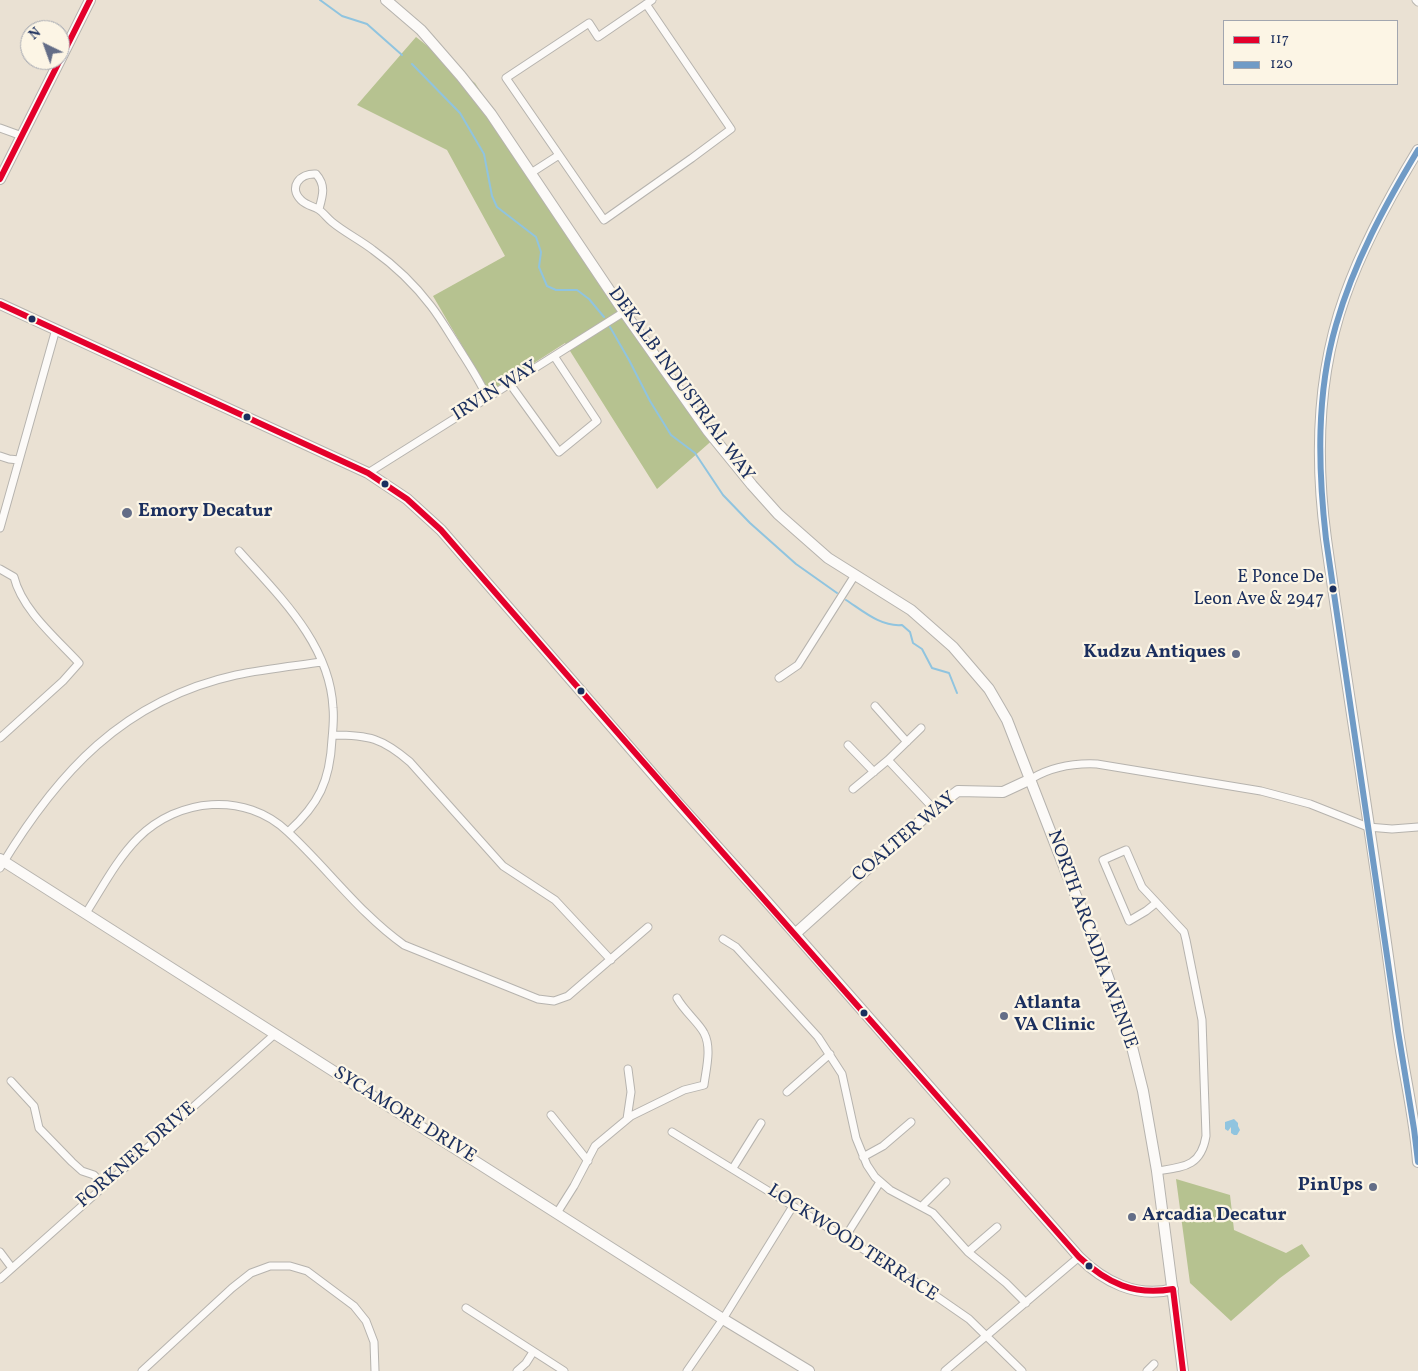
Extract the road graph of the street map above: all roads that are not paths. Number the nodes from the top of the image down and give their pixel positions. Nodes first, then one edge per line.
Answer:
1 (90, 0) edge
2 (386, 0) edge
3 (649, 2) edge
4 (70, 40) edge
5 (55, 70) edge
6 (0, 128) edge
7 (22, 136) junction
8 (1417, 152) edge
9 (559, 155) junction
10 (531, 173) junction
11 (0, 179) edge
12 (319, 209) junction
13 (0, 304) edge
14 (624, 312) junction
15 (56, 330) junction
16 (554, 356) junction
17 (510, 384) junction
18 (487, 396) junction
19 (0, 456) edge
20 (19, 460) junction
21 (368, 473) junction
22 (4, 503) edge
23 (0, 528) edge
24 (239, 551) dead end
25 (0, 569) edge
26 (855, 575) junction
27 (322, 662) junction
28 (779, 678) dead end
29 (875, 706) dead end
30 (921, 728) dead end
31 (332, 735) junction
32 (0, 738) edge
33 (907, 742) junction
34 (848, 745) dead end
35 (888, 760) junction
36 (874, 772) junction
37 (1031, 779) junction
38 (853, 789) dead end
39 (934, 809) junction
40 (1368, 827) junction
41 (1418, 827) edge
42 (288, 832) junction
43 (1, 863) edge
44 (1156, 903) junction
45 (86, 913) junction
46 (648, 927) dead end
47 (795, 934) junction
48 (723, 939) dead end
49 (611, 960) junction
50 (677, 998) dead end
51 (275, 1034) junction
52 (830, 1054) junction
53 (628, 1069) dead end
54 (11, 1081) dead end
55 (788, 1092) dead end
56 (551, 1115) dead end
57 (627, 1119) junction
58 (761, 1122) dead end
59 (911, 1122) dead end
60 (672, 1132) dead end
61 (863, 1157) junction
62 (588, 1161) junction
63 (1418, 1162) edge
64 (733, 1168) junction
65 (1157, 1171) junction
66 (880, 1182) junction
67 (946, 1182) dead end
68 (103, 1185) junction
69 (792, 1206) junction
70 (922, 1206) junction
71 (557, 1213) junction
72 (997, 1227) dead end
73 (844, 1239) junction
74 (0, 1252) edge
75 (968, 1252) junction
76 (1078, 1257) junction
77 (12, 1268) junction
78 (0, 1279) edge
79 (1173, 1289) junction
80 (1026, 1303) junction
81 (466, 1308) dead end
82 (723, 1318) junction
83 (987, 1336) junction
84 (533, 1352) junction
85 (1154, 1364) dead end
86 (142, 1371) edge
87 (375, 1371) edge
88 (517, 1371) edge
89 (564, 1371) edge
90 (687, 1371) edge
91 (809, 1371) edge
92 (945, 1371) edge
93 (1022, 1371) edge
94 (1147, 1371) edge
95 (1183, 1371) edge

1 - 4 main road
2 - 10 main road, DEKALB INDUSTRIAL WAY
3 - 9 street
3 - 9 street
5 - 7 main road
6 - 7 street
7 - 11 main road
8 - 40 main road
9 - 10 street
10 - 14 main road, DEKALB INDUSTRIAL WAY
12 - 12 street
12 - 18 street
13 - 15 main road
14 - 16 street, IRVIN WAY
14 - 26 main road, DEKALB INDUSTRIAL WAY
15 - 20 street
15 - 21 main road
16 - 17 street, IRVIN WAY
16 - 17 street
17 - 18 street, IRVIN WAY
18 - 21 street, IRVIN WAY
19 - 20 street
20 - 22 street
21 - 47 main road
22 - 23 street
24 - 27 street
25 - 32 street
26 - 28 street
26 - 37 main road, DEKALB INDUSTRIAL WAY
27 - 31 street
27 - 43 street
29 - 33 street
30 - 33 street
31 - 42 street
31 - 49 street
33 - 35 street
34 - 36 street
35 - 36 street
35 - 39 street
36 - 38 street
37 - 39 main road, COALTER WAY
37 - 40 street
37 - 65 main road, NORTH ARCADIA AVENUE
39 - 47 main road, COALTER WAY
40 - 41 street
40 - 63 main road
42 - 45 street
42 - 49 street
43 - 45 main road, SYCAMORE DRIVE
44 - 44 street
44 - 65 street
45 - 51 main road, SYCAMORE DRIVE
46 - 49 street
47 - 76 main road
48 - 52 street
50 - 57 street
51 - 68 street, FORKNER DRIVE
51 - 71 main road, SYCAMORE DRIVE
52 - 55 street
52 - 61 street
53 - 57 street
54 - 68 street
56 - 62 street
57 - 62 street
58 - 64 street
59 - 61 street
60 - 64 street, LOCKWOOD TERRACE
61 - 66 street
62 - 71 street
64 - 69 street, LOCKWOOD TERRACE
65 - 79 main road, NORTH ARCADIA AVENUE
66 - 70 street
66 - 73 street
67 - 70 street
68 - 77 street, FORKNER DRIVE
69 - 73 street, LOCKWOOD TERRACE
69 - 82 street
70 - 75 street
71 - 82 main road, SYCAMORE DRIVE
72 - 75 street
73 - 83 street, LOCKWOOD TERRACE
74 - 77 street
75 - 80 street
76 - 79 main road
76 - 80 street
77 - 78 street, FORKNER DRIVE
79 - 95 main road, NORTH ARCADIA AVENUE
80 - 83 street
81 - 84 street
82 - 90 street
82 - 91 main road, SYCAMORE DRIVE
83 - 92 street
83 - 93 street, LOCKWOOD TERRACE
84 - 88 street
84 - 89 street
85 - 94 street
86 - 87 street

